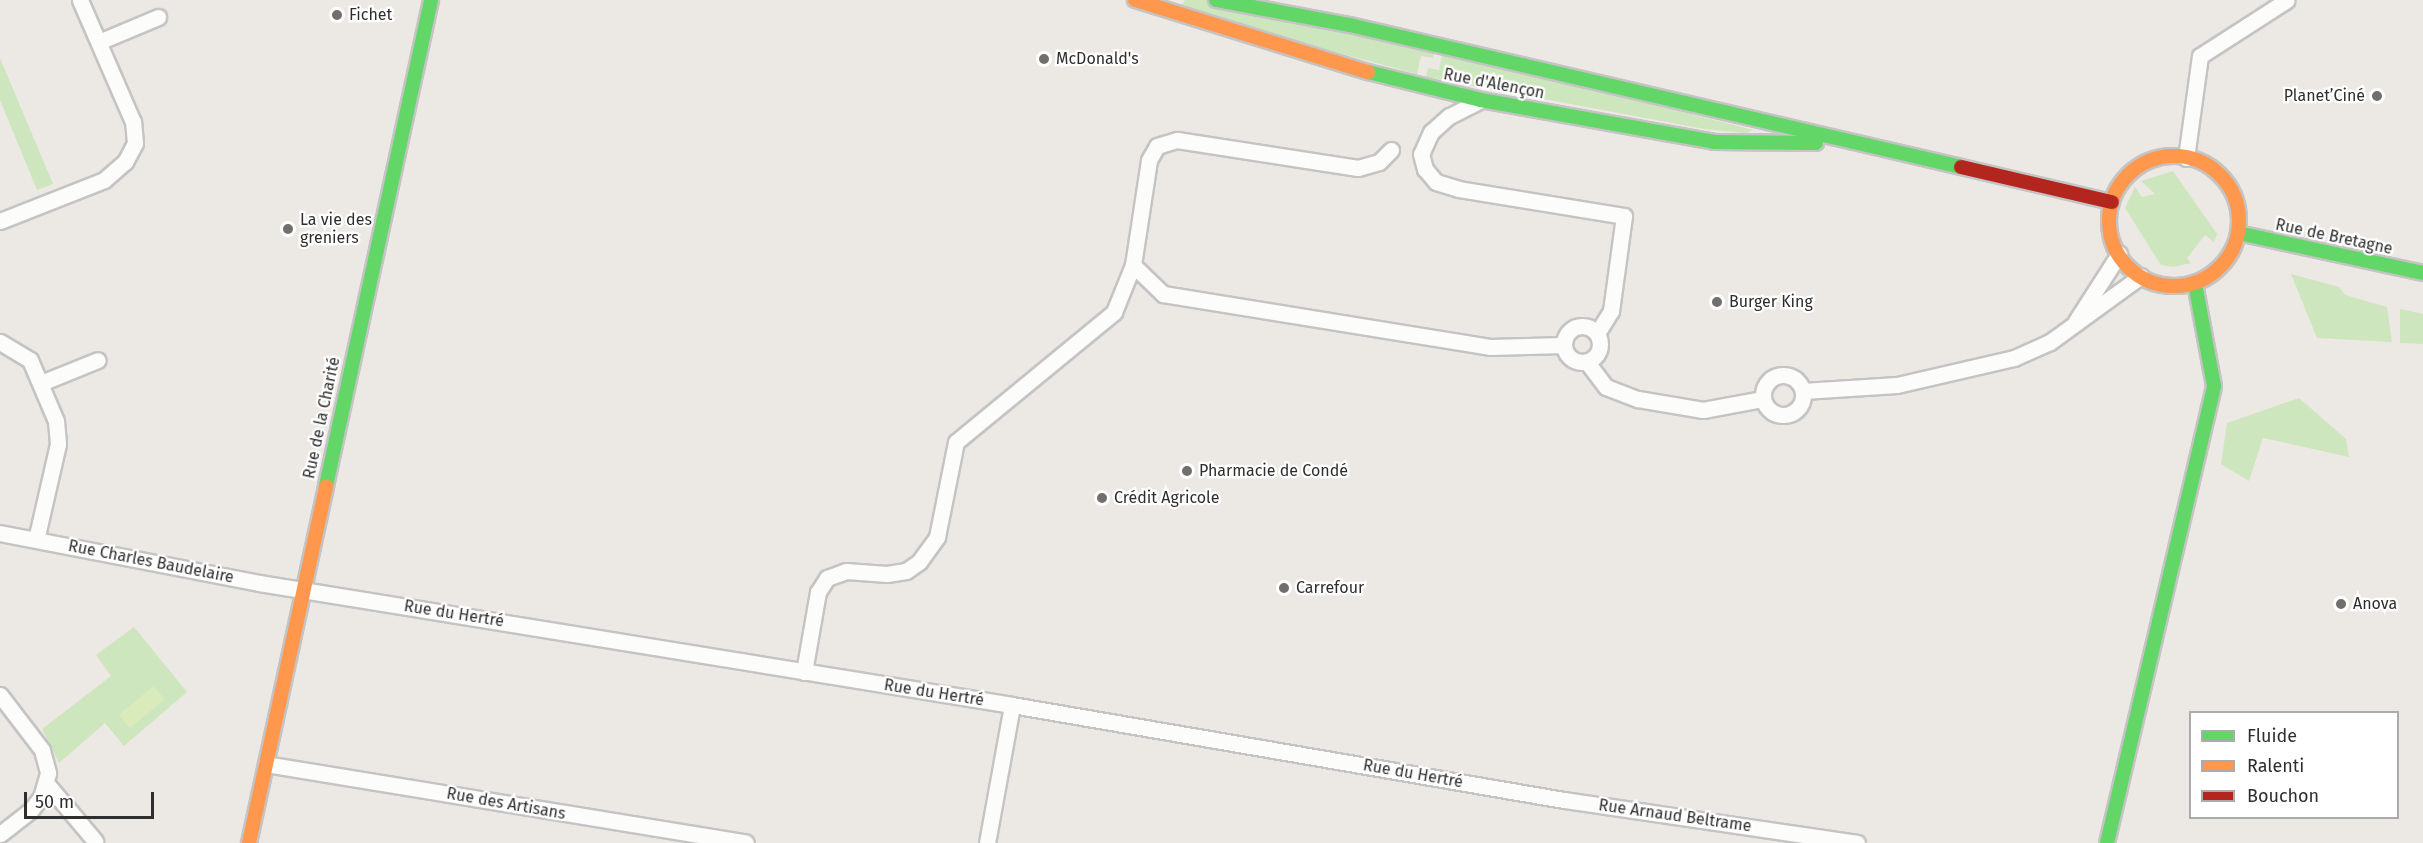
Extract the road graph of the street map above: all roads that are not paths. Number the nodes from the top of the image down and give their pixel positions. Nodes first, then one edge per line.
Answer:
1 (80, 0) edge
2 (431, 0) edge
3 (1135, 0) edge
4 (1216, 0) edge
5 (2287, 0) edge
6 (158, 16) dead end
7 (101, 41) junction
8 (1481, 100) junction
9 (1857, 143) junction
10 (1391, 150) dead end
11 (2186, 158) junction
12 (2112, 202) junction
13 (0, 221) edge
14 (2238, 233) junction
15 (2119, 254) junction
16 (1133, 265) junction
17 (2423, 273) edge
18 (2141, 276) junction
19 (2195, 283) junction
20 (2073, 326) junction
21 (1597, 333) junction
22 (0, 342) edge
23 (1564, 345) junction
24 (98, 360) dead end
25 (1587, 362) junction
26 (41, 383) junction
27 (1803, 391) junction
28 (1763, 399) junction
29 (0, 533) edge
30 (36, 540) junction
31 (302, 590) junction
32 (804, 672) junction
33 (0, 695) edge
34 (1012, 705) junction
35 (266, 764) junction
36 (47, 784) junction
37 (1564, 800) joint
38 (0, 834) edge
39 (94, 841) dead end
40 (249, 843) edge
41 (746, 843) edge
42 (987, 843) edge
43 (1857, 843) edge
44 (2107, 843) edge

1 - 7 street
2 - 31 main road, Rue de la Charité
3 - 8 main road, Rue d'Alençon
4 - 9 main road, Rue d'Alençon
5 - 11 street
6 - 7 street
7 - 13 street
8 - 9 main road, Rue d'Alençon
8 - 21 street
9 - 12 main road, Rue d'Alençon
10 - 16 street
11 - 12 main road
11 - 14 main road
12 - 15 main road
14 - 17 main road, Rue de Bretagne
14 - 19 main road
15 - 18 main road
15 - 20 street
16 - 23 street
16 - 32 street
18 - 19 main road
18 - 20 street
19 - 44 main road
20 - 27 street
21 - 23 street
21 - 25 street
22 - 26 street
23 - 25 street
24 - 26 street
25 - 28 street
26 - 30 street
27 - 28 street
27 - 28 street
29 - 30 street, Rue Charles Baudelaire
30 - 31 street, Rue Charles Baudelaire
31 - 32 street, Rue du Hertré
31 - 35 main road, Rue de la Charité
32 - 34 street, Rue du Hertré
33 - 36 street
34 - 37 street, Rue du Hertré
34 - 42 street
35 - 40 main road, Rue de la Charité
35 - 41 street, Rue des Artisans
36 - 38 street
36 - 39 street
37 - 43 street, Rue Arnaud Beltrame

